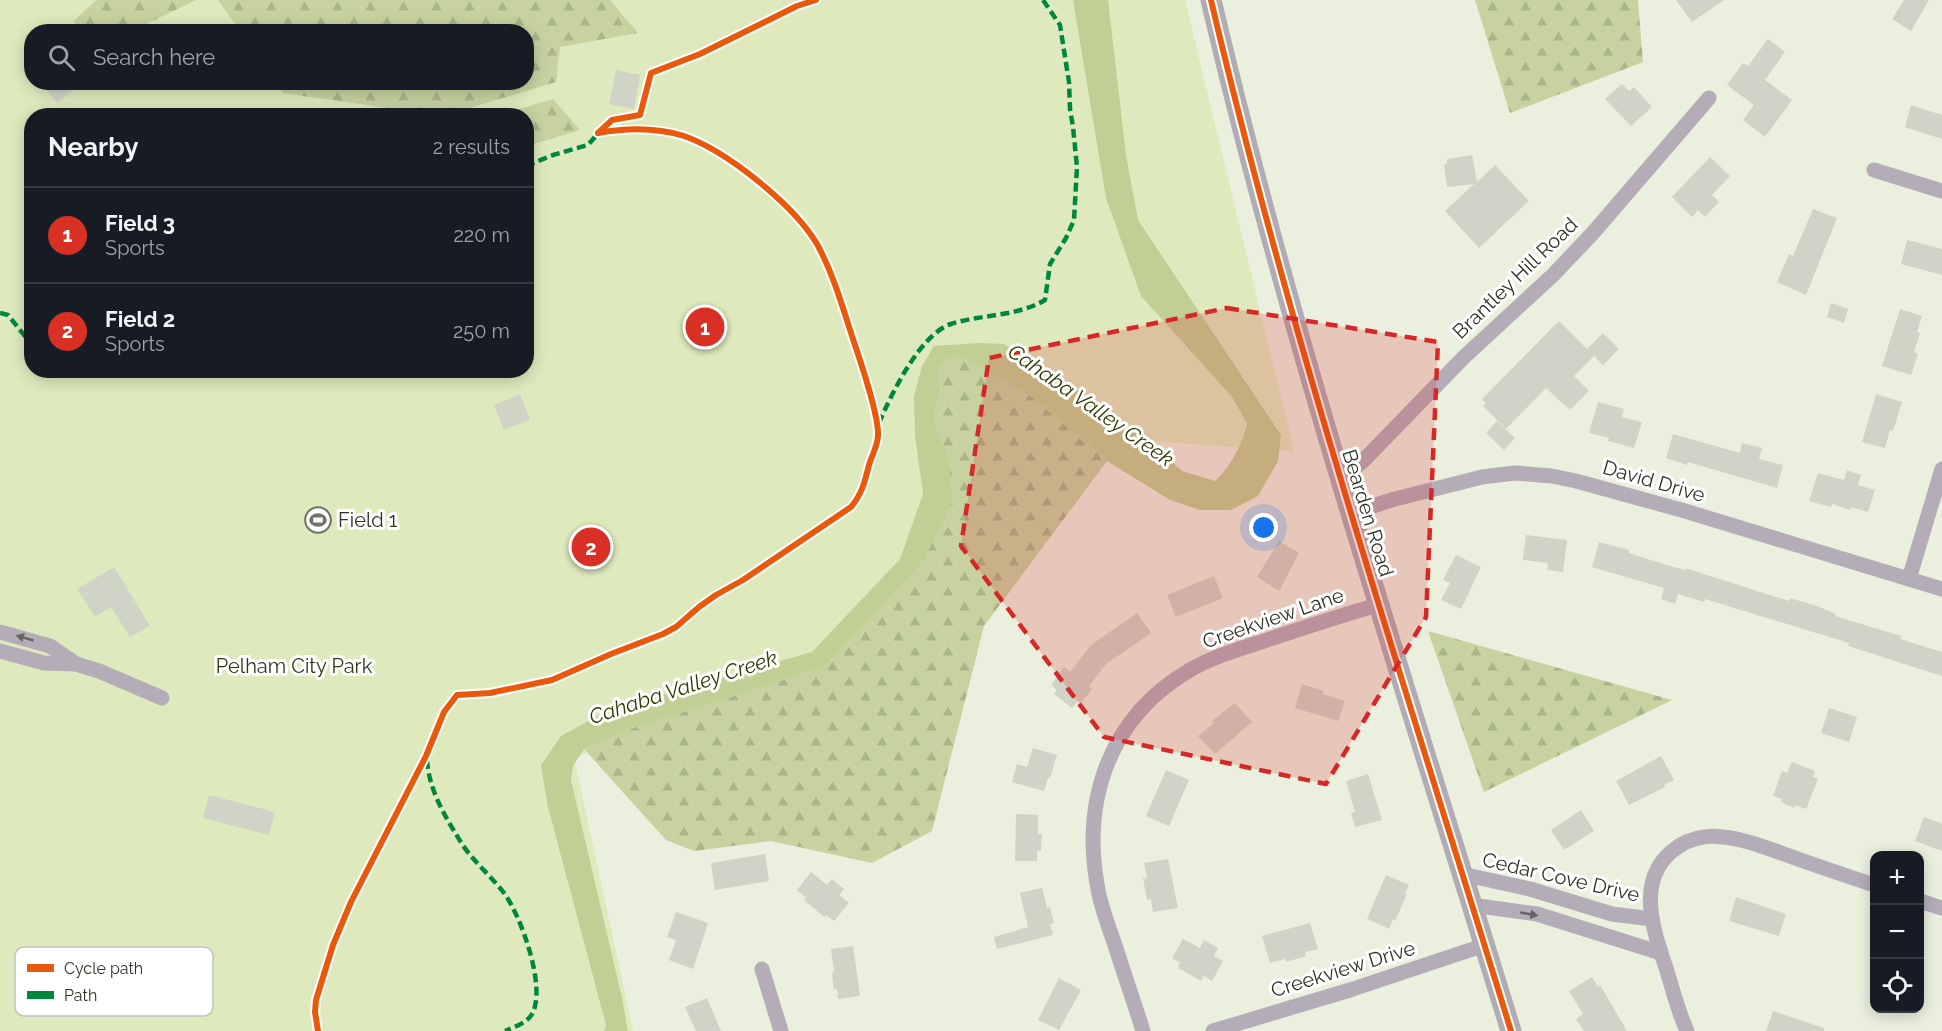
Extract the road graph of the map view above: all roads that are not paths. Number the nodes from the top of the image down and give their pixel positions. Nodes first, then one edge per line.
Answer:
1 (1211, 0) edge
2 (1709, 98) dead end
3 (1874, 170) dead end
4 (1942, 191) edge
5 (1942, 469) edge
6 (1340, 478) junction
7 (1351, 513) junction
8 (1910, 579) junction
9 (1942, 589) edge
10 (1378, 605) junction
11 (0, 632) edge
12 (0, 651) edge
13 (76, 664) junction
14 (162, 698) dead end
15 (1462, 874) junction
16 (1870, 883) edge
17 (1924, 902) edge
18 (1471, 905) junction
19 (1942, 908) edge
20 (1652, 919) junction
21 (1485, 945) junction
22 (1661, 953) junction
23 (762, 969) dead end
24 (781, 1031) edge
25 (1143, 1031) edge
26 (1213, 1031) edge
27 (1511, 1031) edge
28 (1687, 1031) edge

1 - 6 street, Bearden Road
2 - 6 street, Brantley Hill Road
3 - 4 street
5 - 8 street
6 - 7 street, Bearden Road
7 - 8 street, David Drive
7 - 10 street, Bearden Road
8 - 9 street, David Drive
10 - 15 street, Bearden Road
10 - 25 street, Creekview Lane
13 -> 11 street
12 - 13 street
13 - 14 street
15 - 18 street, Bearden Road
15 - 20 street, Cedar Cove Drive
16 - 20 street
17 - 19 street
18 - 21 street, Bearden Road
18 -> 22 street
20 - 22 street, Cedar Cove Drive
21 - 26 street, Creekview Drive
21 - 27 street, Bearden Road
22 - 28 street, Cedar Cove Drive
23 - 24 street

